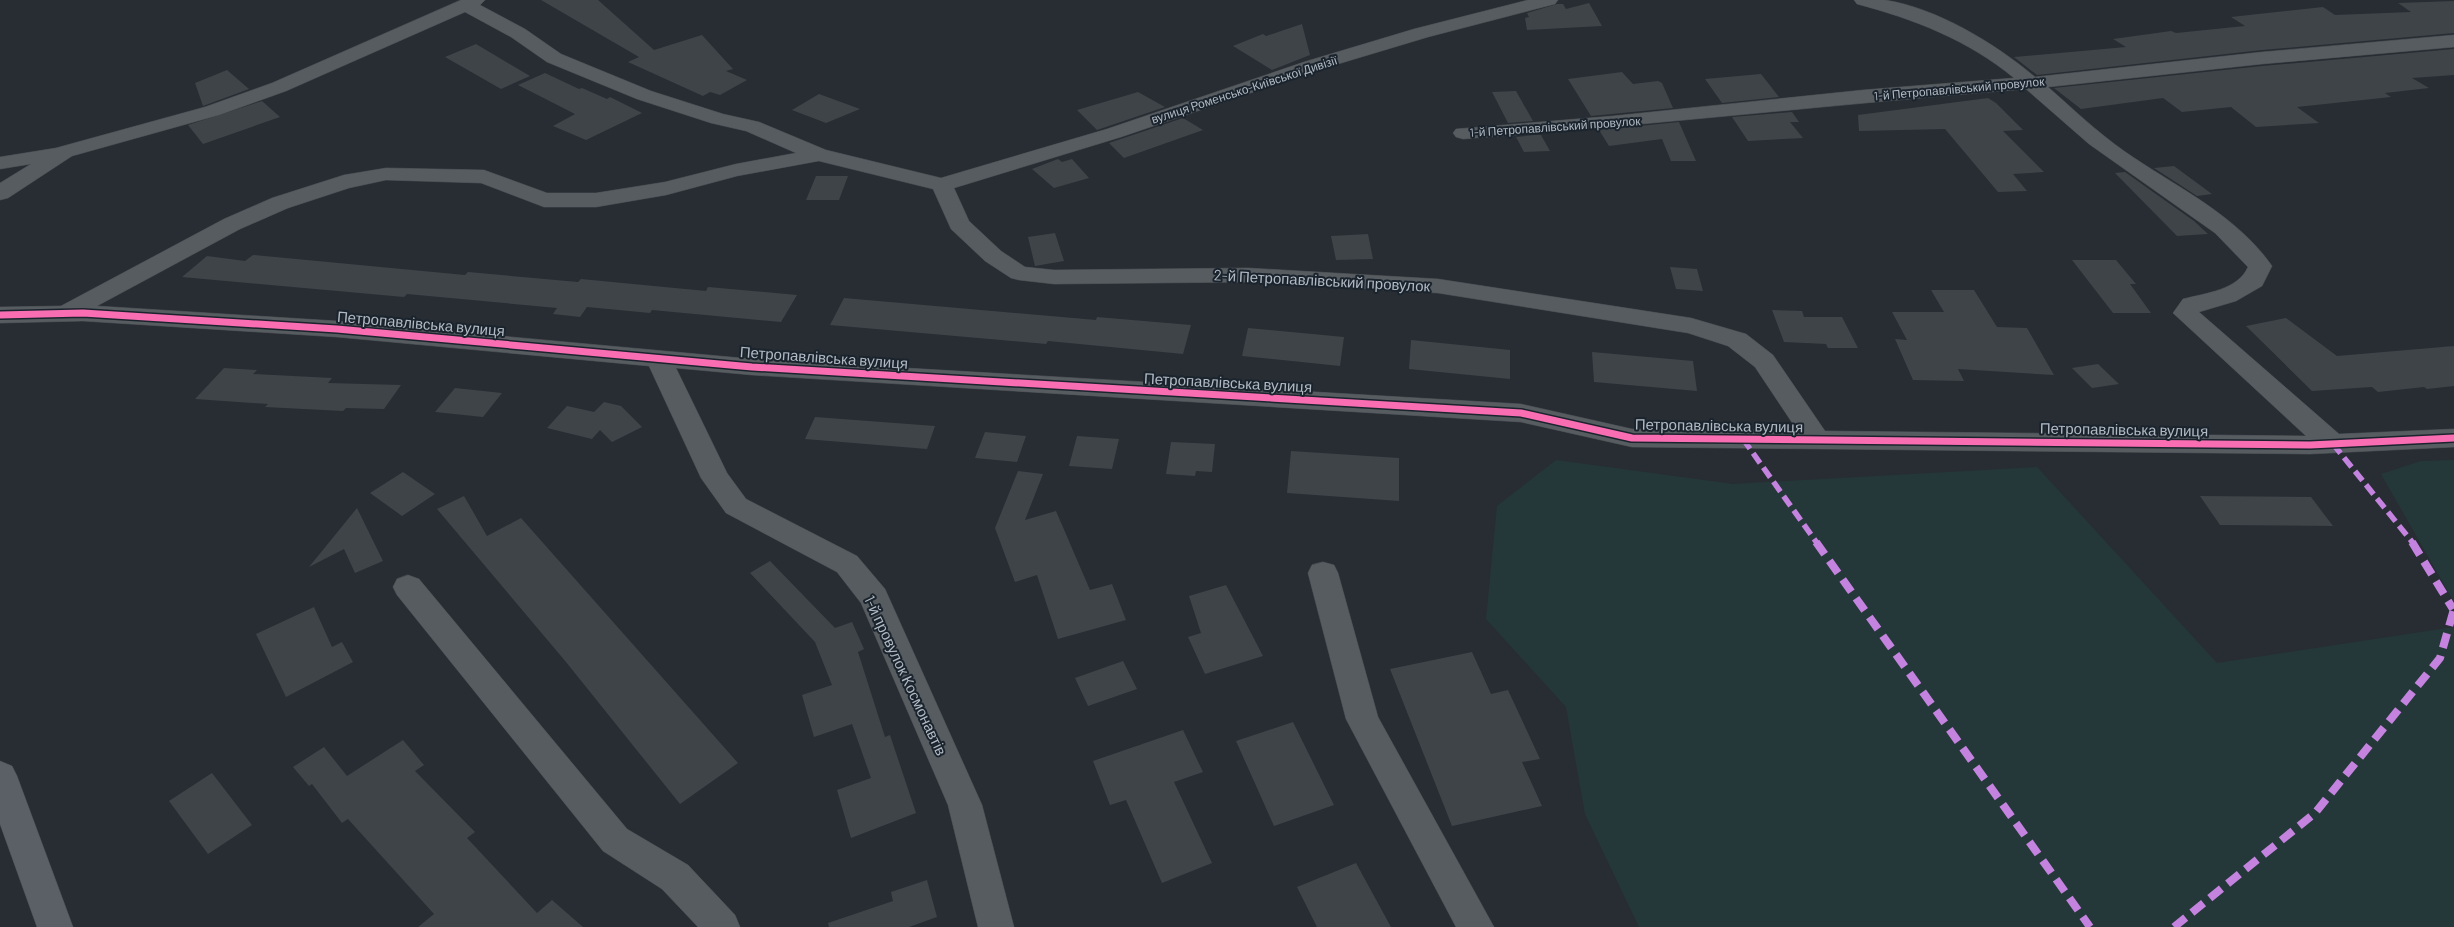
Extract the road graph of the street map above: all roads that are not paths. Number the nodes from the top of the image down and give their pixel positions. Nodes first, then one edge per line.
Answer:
1 (1547, 0) edge
2 (1863, 0) edge
3 (471, 2) edge
4 (2454, 41) edge
5 (2032, 83) junction
6 (1463, 133) dead end
7 (65, 152) junction
8 (819, 155) junction
9 (0, 163) edge
10 (942, 185) junction
11 (0, 192) edge
12 (66, 313) junction
13 (0, 315) edge
14 (660, 359) junction
15 (2454, 438) edge
16 (1817, 440) junction
17 (2333, 444) junction
18 (1323, 573) dead end
19 (408, 587) dead end
20 (0, 776) edge
21 (55, 927) edge
22 (722, 927) edge
23 (996, 927) edge
24 (1476, 927) edge

1 - 10 street, вулиця Роменсько-Київської Дивізії
2 - 5 street
3 - 7 street
3 - 8 street
4 - 5 street, 1-й Петропавлівський провулок
5 - 6 street, 1-й Петропавлівський провулок
5 - 17 street
7 - 9 street
7 - 11 street
8 - 10 street
8 - 12 street
10 - 16 street, 2-й Петропавлівський провулок
12 - 13 street, Петропавлівська вулиця
12 - 14 street, Петропавлівська вулиця
14 - 16 street, Петропавлівська вулиця
14 - 23 street, 1-й провулок Космонавтів
15 - 17 street, Петропавлівська вулиця
16 - 17 street, Петропавлівська вулиця
18 - 24 street
19 - 22 street
20 - 21 street

